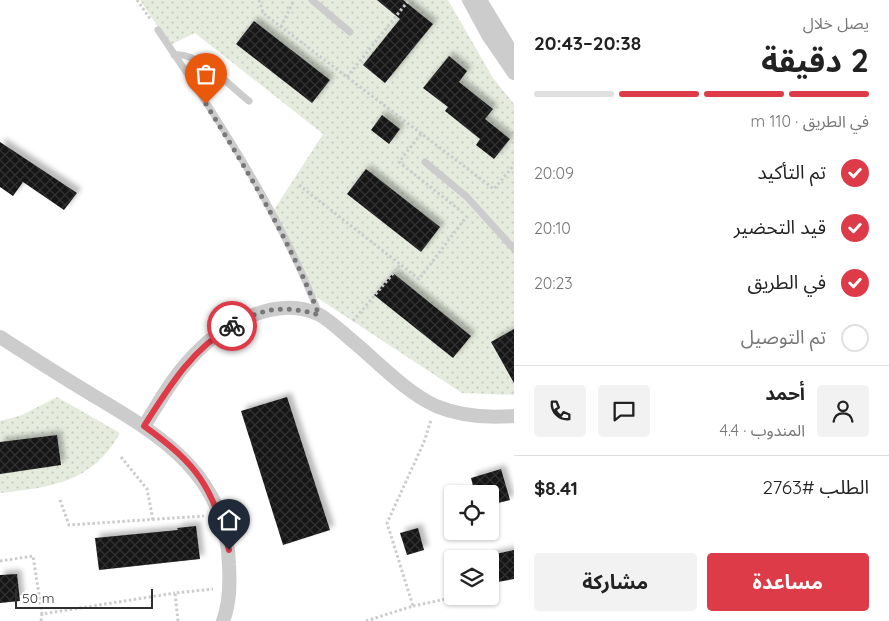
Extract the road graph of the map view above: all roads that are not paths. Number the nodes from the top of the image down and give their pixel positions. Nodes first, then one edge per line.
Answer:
1 (312, 0) edge
2 (469, 0) edge
3 (480, 0) edge
4 (158, 30) road end
5 (350, 32) dead end
6 (174, 55) junction
7 (514, 56) edge
8 (514, 73) edge
9 (249, 101) dead end
10 (425, 162) dead end
11 (514, 248) edge
12 (319, 315) junction
13 (0, 338) edge
14 (514, 416) edge
15 (144, 426) junction
16 (224, 621) edge

1 - 5 lane
2 - 8 street
3 - 7 street
4 - 6 lane
6 - 9 lane
6 - 12 lane
10 - 11 lane
12 - 14 street
12 - 15 street
13 - 15 street
15 - 16 street

